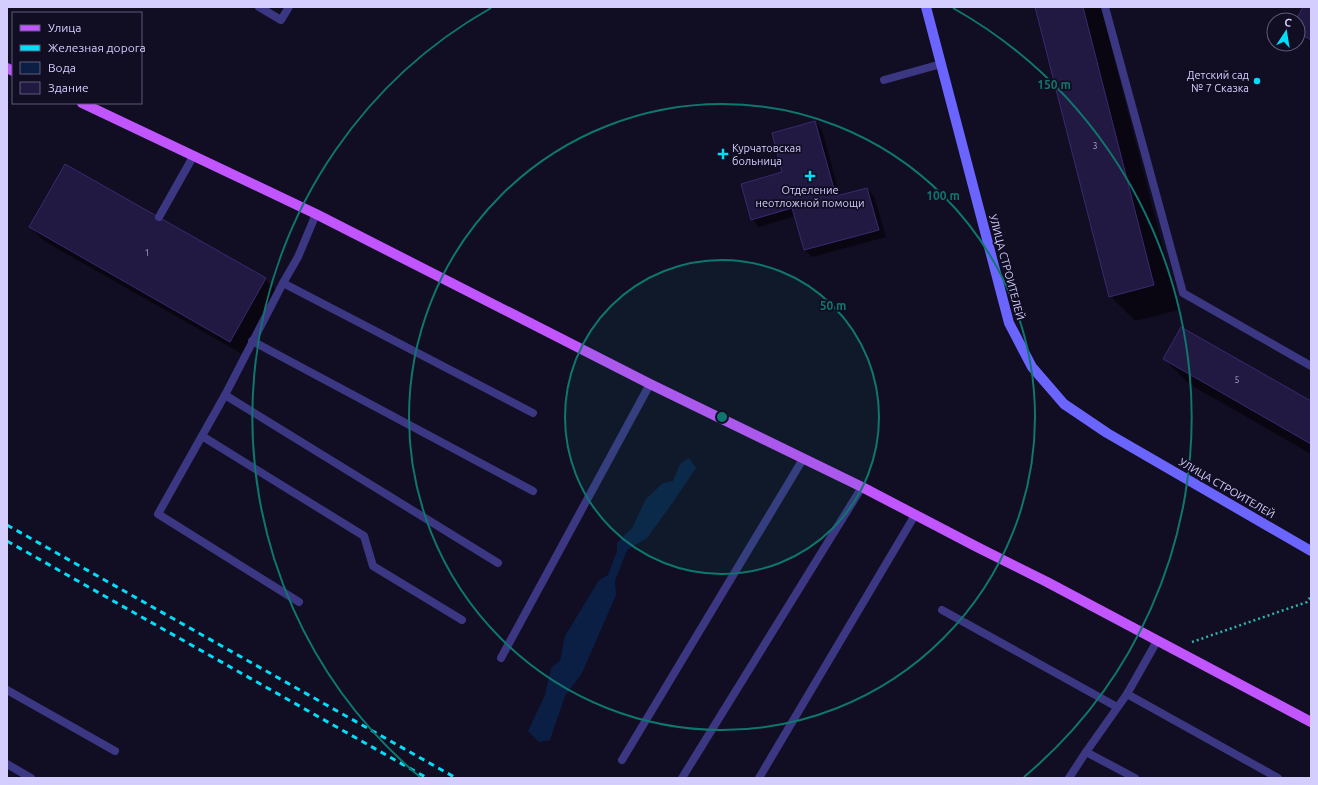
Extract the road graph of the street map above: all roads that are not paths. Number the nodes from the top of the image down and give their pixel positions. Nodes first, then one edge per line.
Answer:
1 (259, 7) edge
2 (289, 7) edge
3 (926, 7) edge
4 (1105, 7) edge
5 (941, 64) junction
6 (884, 80) dead end
7 (84, 104) edge
8 (194, 155) junction
9 (316, 214) junction
10 (159, 216) dead end
11 (282, 283) junction
12 (252, 342) junction
13 (1311, 366) edge
14 (650, 384) junction
15 (225, 395) junction
16 (533, 413) dead end
17 (202, 436) junction
18 (803, 459) junction
19 (862, 487) junction
20 (533, 491) dead end
21 (915, 516) junction
22 (1311, 552) edge
23 (498, 563) dead end
24 (299, 602) dead end
25 (942, 610) dead end
26 (462, 620) dead end
27 (1157, 641) junction
28 (501, 658) dead end
29 (7, 690) edge
30 (1127, 694) junction
31 (1117, 707) junction
32 (1311, 722) edge
33 (115, 751) dead end
34 (1086, 752) junction
35 (622, 760) dead end
36 (7, 764) edge
37 (31, 778) edge
38 (682, 778) edge
39 (759, 778) edge
40 (1069, 778) edge
41 (1135, 778) edge
42 (1278, 778) edge

1 - 2 lane
3 - 5 street, УЛИЦА СТРОИТЕЛЕЙ
4 - 13 lane
5 - 6 lane
5 - 22 street, УЛИЦА СТРОИТЕЛЕЙ
7 - 8 main road
8 - 9 main road
8 - 10 lane
9 - 11 lane
9 - 14 main road
11 - 12 lane
11 - 16 lane
12 - 15 lane
12 - 20 lane
14 - 18 main road
14 - 28 lane
15 - 17 lane
15 - 23 lane
17 - 24 lane
17 - 26 lane
18 - 19 main road
18 - 35 lane
19 - 21 main road
19 - 38 lane
21 - 27 main road
21 - 39 lane
25 - 31 lane
27 - 30 lane
27 - 32 main road
29 - 33 lane
30 - 31 lane
30 - 42 lane
31 - 34 lane
34 - 40 lane
34 - 41 lane
36 - 37 lane

